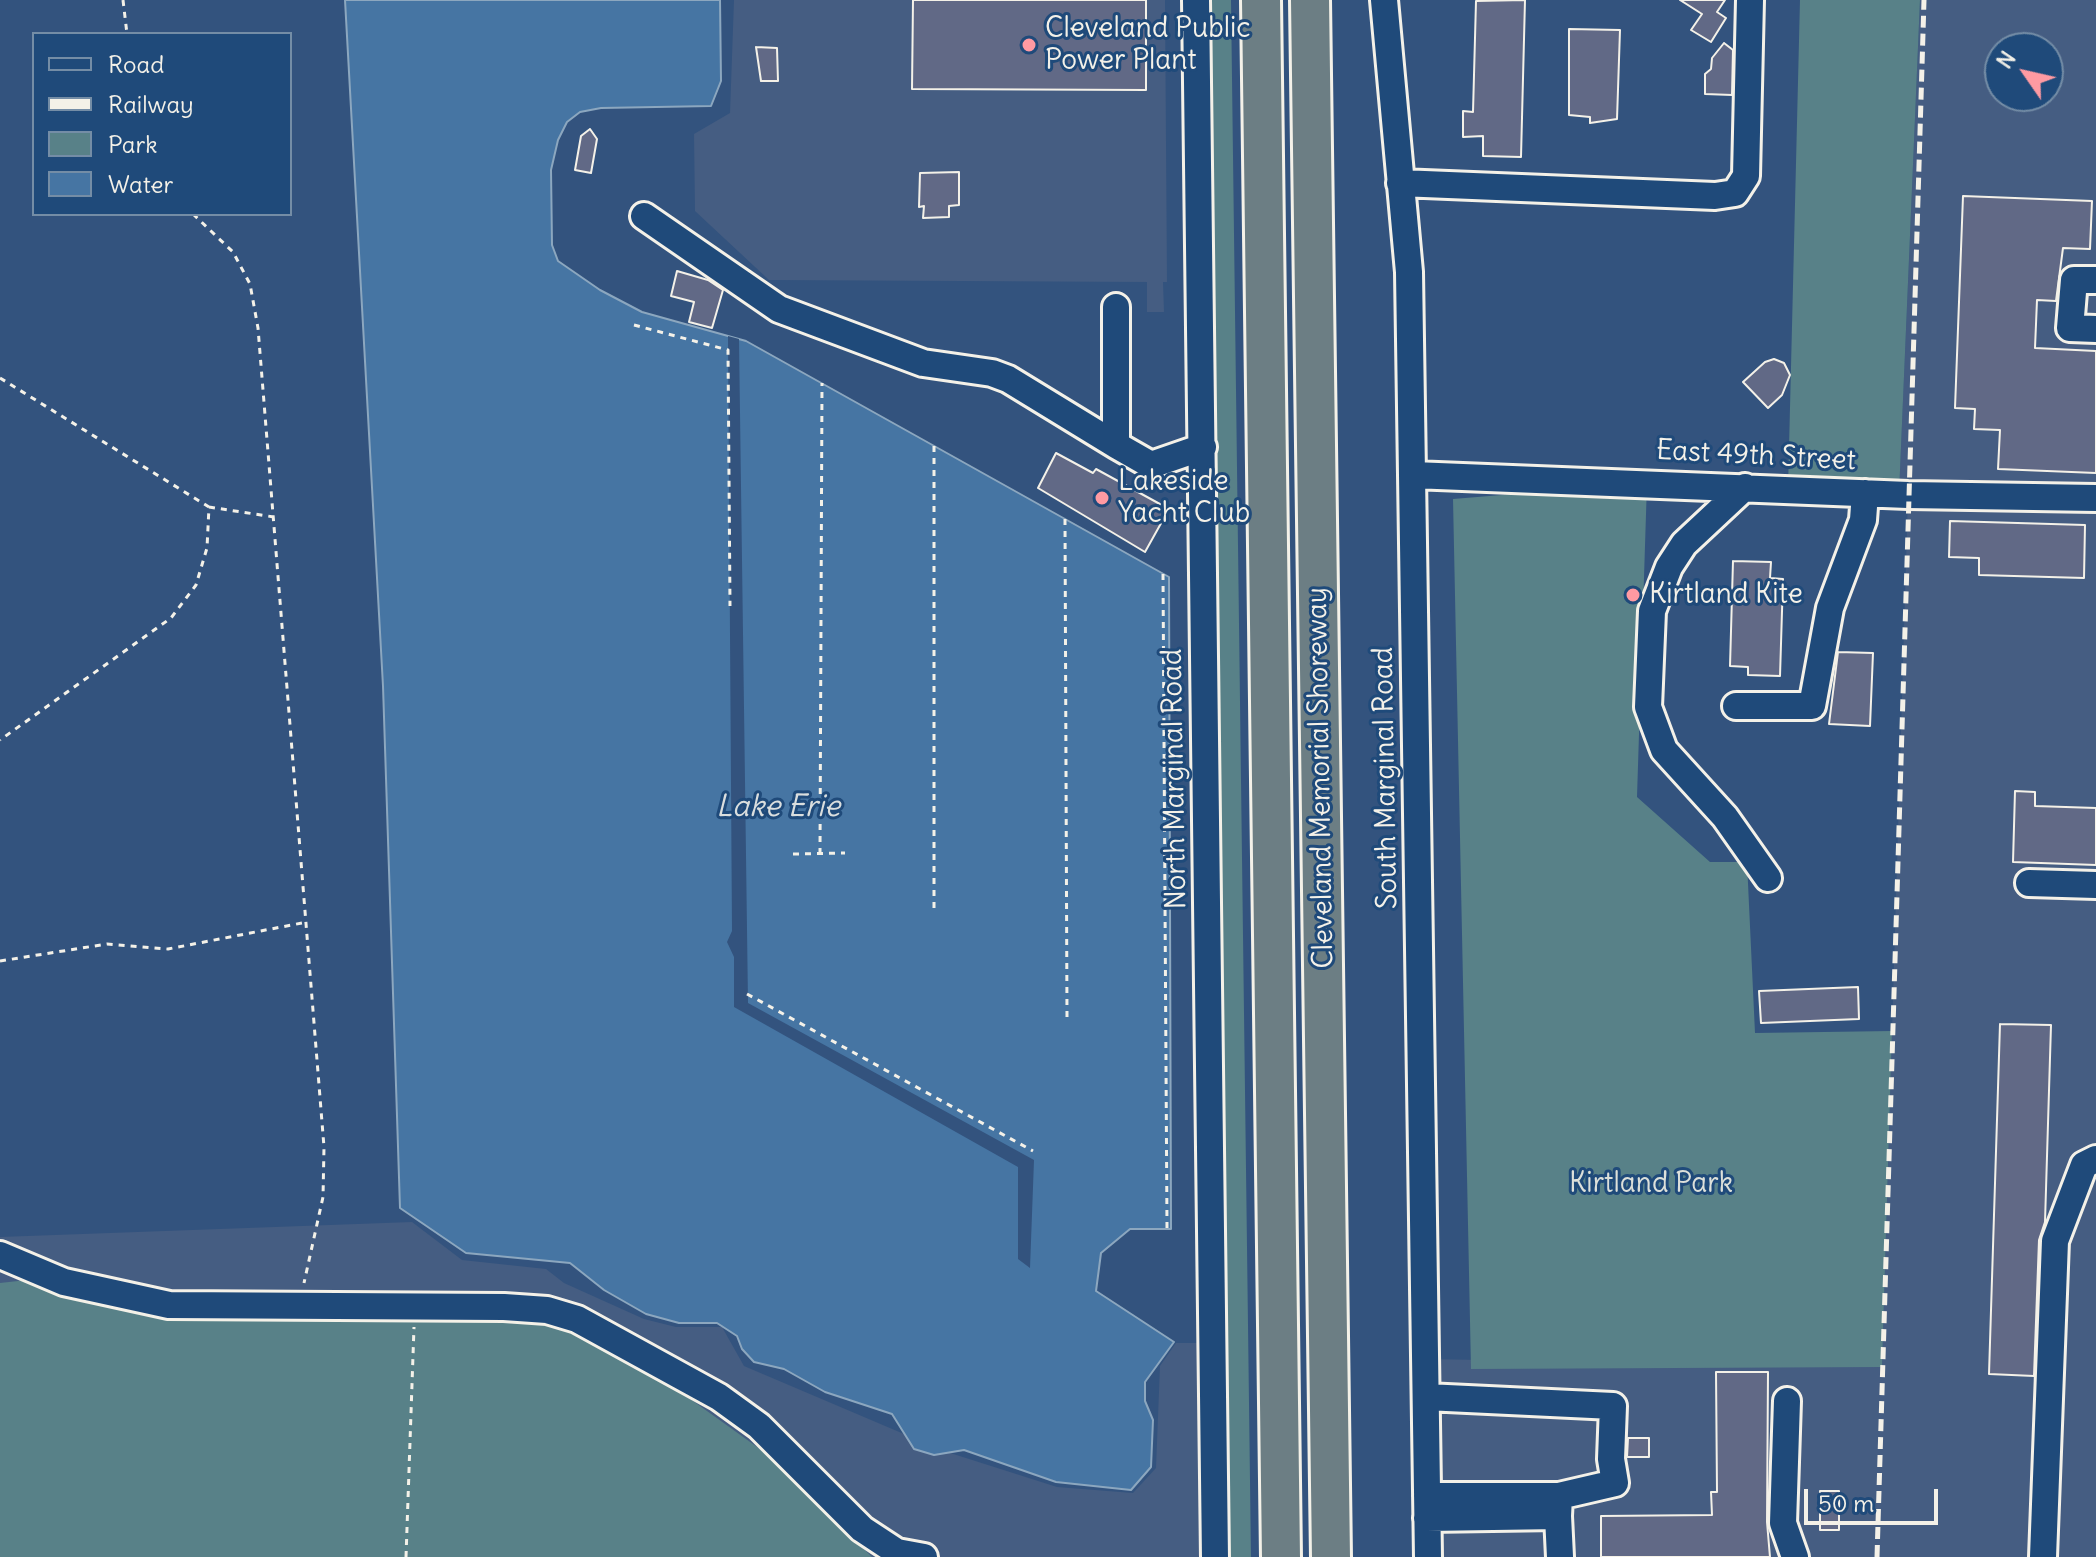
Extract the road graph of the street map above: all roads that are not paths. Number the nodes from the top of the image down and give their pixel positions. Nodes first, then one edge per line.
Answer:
1 (1196, 0) edge
2 (1261, 0) edge
3 (1310, 0) edge
4 (1384, 0) edge
5 (1750, 0) edge
6 (1400, 183) junction
7 (644, 216) dead end
8 (2096, 280) edge
9 (1116, 307) dead end
10 (2096, 329) edge
11 (1116, 445) junction
12 (1203, 447) junction
13 (1413, 475) junction
14 (1745, 487) junction
15 (1865, 493) junction
16 (2096, 498) edge
17 (1736, 706) dead end
18 (1768, 878) dead end
19 (2029, 883) dead end
20 (2096, 885) edge
21 (2096, 1159) edge
22 (0, 1255) edge
23 (1426, 1397) junction
24 (1787, 1401) dead end
25 (1559, 1506) junction
26 (1427, 1507) junction
27 (924, 1557) edge
28 (1215, 1557) edge
29 (1281, 1557) edge
30 (1331, 1557) edge
31 (1428, 1557) edge
32 (1560, 1557) edge
33 (1795, 1557) edge
34 (2043, 1557) edge

1 - 12 street, North Marginal Road
2 - 29 highway, Cleveland Memorial Shoreway
3 - 30 highway, Cleveland Memorial Shoreway
4 - 6 street, South Marginal Road
5 - 6 street
6 - 13 street, South Marginal Road
7 - 11 street
8 - 10 street
9 - 11 street
11 - 12 street
12 - 28 street, North Marginal Road
13 - 14 street, East 49th Street
13 - 23 street, South Marginal Road
14 - 15 street, East 49th Street
14 - 18 street
15 - 16 street, East 49th Street
15 - 17 street
19 - 20 street
21 - 34 street
22 - 27 street
23 - 25 street
23 - 26 street, South Marginal Road
24 - 33 street
25 - 26 street
25 - 32 street
26 - 31 street, South Marginal Road

